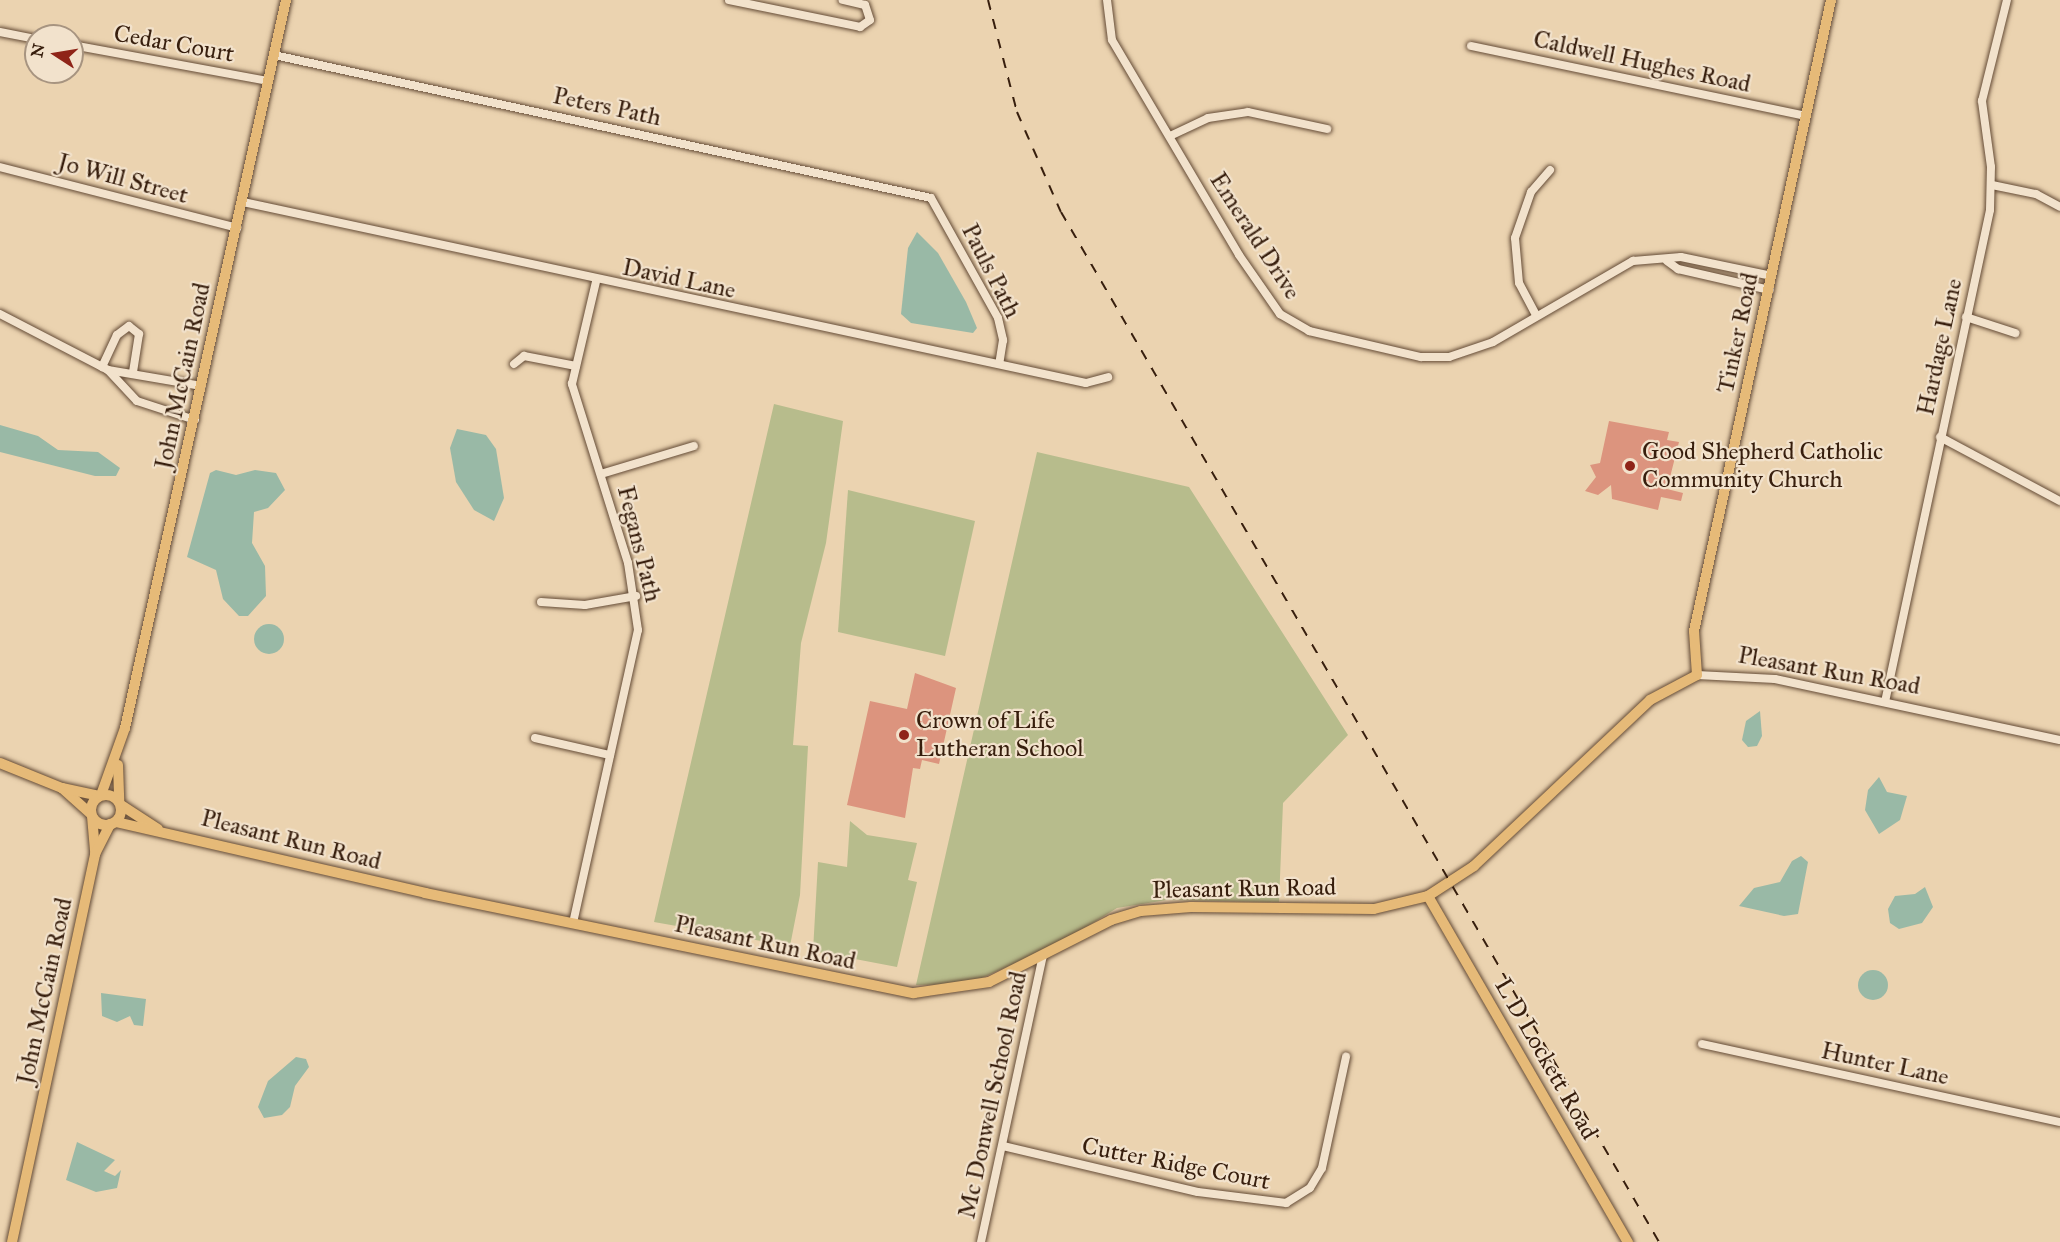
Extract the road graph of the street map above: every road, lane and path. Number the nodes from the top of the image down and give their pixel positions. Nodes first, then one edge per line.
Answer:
1 (286, 0) edge
2 (733, 0) edge
3 (843, 0) edge
4 (1107, 0) edge
5 (1831, 0) edge
6 (2007, 0) edge
7 (0, 32) edge
8 (24, 37) edge
9 (1471, 46) dead end
10 (84, 47) edge
11 (274, 55) junction
12 (269, 81) junction
13 (1806, 116) junction
14 (1327, 129) dead end
15 (1170, 136) junction
16 (0, 167) edge
17 (1550, 170) dead end
18 (1992, 185) junction
19 (931, 198) joint
20 (243, 202) junction
21 (2060, 207) edge
22 (237, 228) junction
23 (1667, 261) junction
24 (1773, 276) junction
25 (596, 282) junction
26 (1770, 290) junction
27 (0, 314) edge
28 (1536, 315) junction
29 (1966, 317) junction
30 (2015, 333) dead end
31 (514, 364) dead end
32 (999, 364) junction
33 (576, 366) junction
34 (105, 368) junction
35 (133, 371) junction
36 (1108, 377) dead end
37 (202, 386) junction
38 (195, 420) junction
39 (1940, 437) junction
40 (694, 446) dead end
41 (601, 474) junction
42 (2060, 501) edge
43 (636, 596) junction
44 (541, 602) dead end
45 (1697, 675) junction
46 (1885, 702) junction
47 (535, 738) dead end
48 (2060, 740) edge
49 (610, 755) junction
50 (117, 759) junction
51 (0, 763) edge
52 (62, 788) junction
53 (119, 789) junction
54 (100, 795) junction
55 (79, 803) junction
56 (120, 803) junction
57 (133, 812) junction
58 (92, 815) junction
59 (113, 823) junction
60 (158, 829) junction
61 (92, 830) junction
62 (95, 854) junction
63 (1428, 896) junction
64 (573, 923) junction
65 (1042, 956) junction
66 (1702, 1044) dead end
67 (1346, 1057) dead end
68 (2060, 1122) edge
69 (1003, 1146) junction
70 (12, 1242) edge
71 (981, 1242) edge
72 (1628, 1242) edge

1 - 11 main road, John McCain Road
2 - 3 street
4 - 15 street, Emerald Drive
5 - 13 main road, Tinker Road
6 - 18 street, Hardage Lane
7 - 8 street
9 - 13 street, Caldwell Hughes Road
10 - 12 street, Cedar Court
11 - 12 main road, John McCain Road
11 - 19 street, Peters Path
12 - 20 main road, John McCain Road
13 - 24 main road, Tinker Road
14 - 15 street
15 - 28 street, Emerald Drive
16 - 22 street, Jo Will Street
17 - 28 street
18 - 21 street
18 - 29 street, Hardage Lane
19 - 32 street, Pauls Path
20 - 22 main road, John McCain Road
20 - 25 street, David Lane
22 - 37 main road, John McCain Road
23 - 24 street, Emerald Drive
23 - 26 street, Emerald Drive
23 - 28 street, Emerald Drive
24 - 26 main road, Tinker Road
25 - 32 street, David Lane
25 - 33 street, Fegans Path
26 - 45 main road, Tinker Road
27 - 34 street
29 - 30 street
29 - 39 street, Hardage Lane
31 - 33 street
32 - 36 street, David Lane
33 - 41 street, Fegans Path
34 - 35 street
34 - 35 street
34 - 38 street
35 - 37 street
37 - 38 main road, John McCain Road
38 - 50 main road, John McCain Road
39 - 42 street
39 - 46 street, Hardage Lane
40 - 41 street
41 - 43 street, Fegans Path
43 - 44 street
43 - 49 street, Fegans Path
45 - 46 street, Pleasant Run Road
45 - 63 main road, Pleasant Run Road
46 - 48 street, Pleasant Run Road
47 - 49 street
49 - 64 street, Fegans Path
50 - 53 main road, John McCain Road
50 - 54 main road, John McCain Road
51 - 52 main road
52 - 54 main road
52 - 55 main road
53 - 56 main road, John McCain Road
53 - 57 main road
54 - 56 main road, Pleasant Run Road
54 - 58 main road, John McCain Road
55 - 58 main road
55 - 61 main road
56 - 57 main road, Pleasant Run Road
56 - 59 main road, John McCain Road
57 - 60 main road, Pleasant Run Road
58 - 59 main road, Pleasant Run Road
58 - 61 main road, John McCain Road
59 - 60 main road, Pleasant Run Road
59 - 62 main road, John McCain Road
60 - 64 main road, Pleasant Run Road
61 - 62 main road, John McCain Road
62 - 70 main road, John McCain Road
63 - 65 main road, Pleasant Run Road
63 - 72 main road, L D Lockett Road
64 - 65 main road, Pleasant Run Road
65 - 69 street, Mc Donwell School Road
66 - 68 street, Hunter Lane
67 - 69 street, Cutter Ridge Court
69 - 71 street, Mc Donwell School Road

